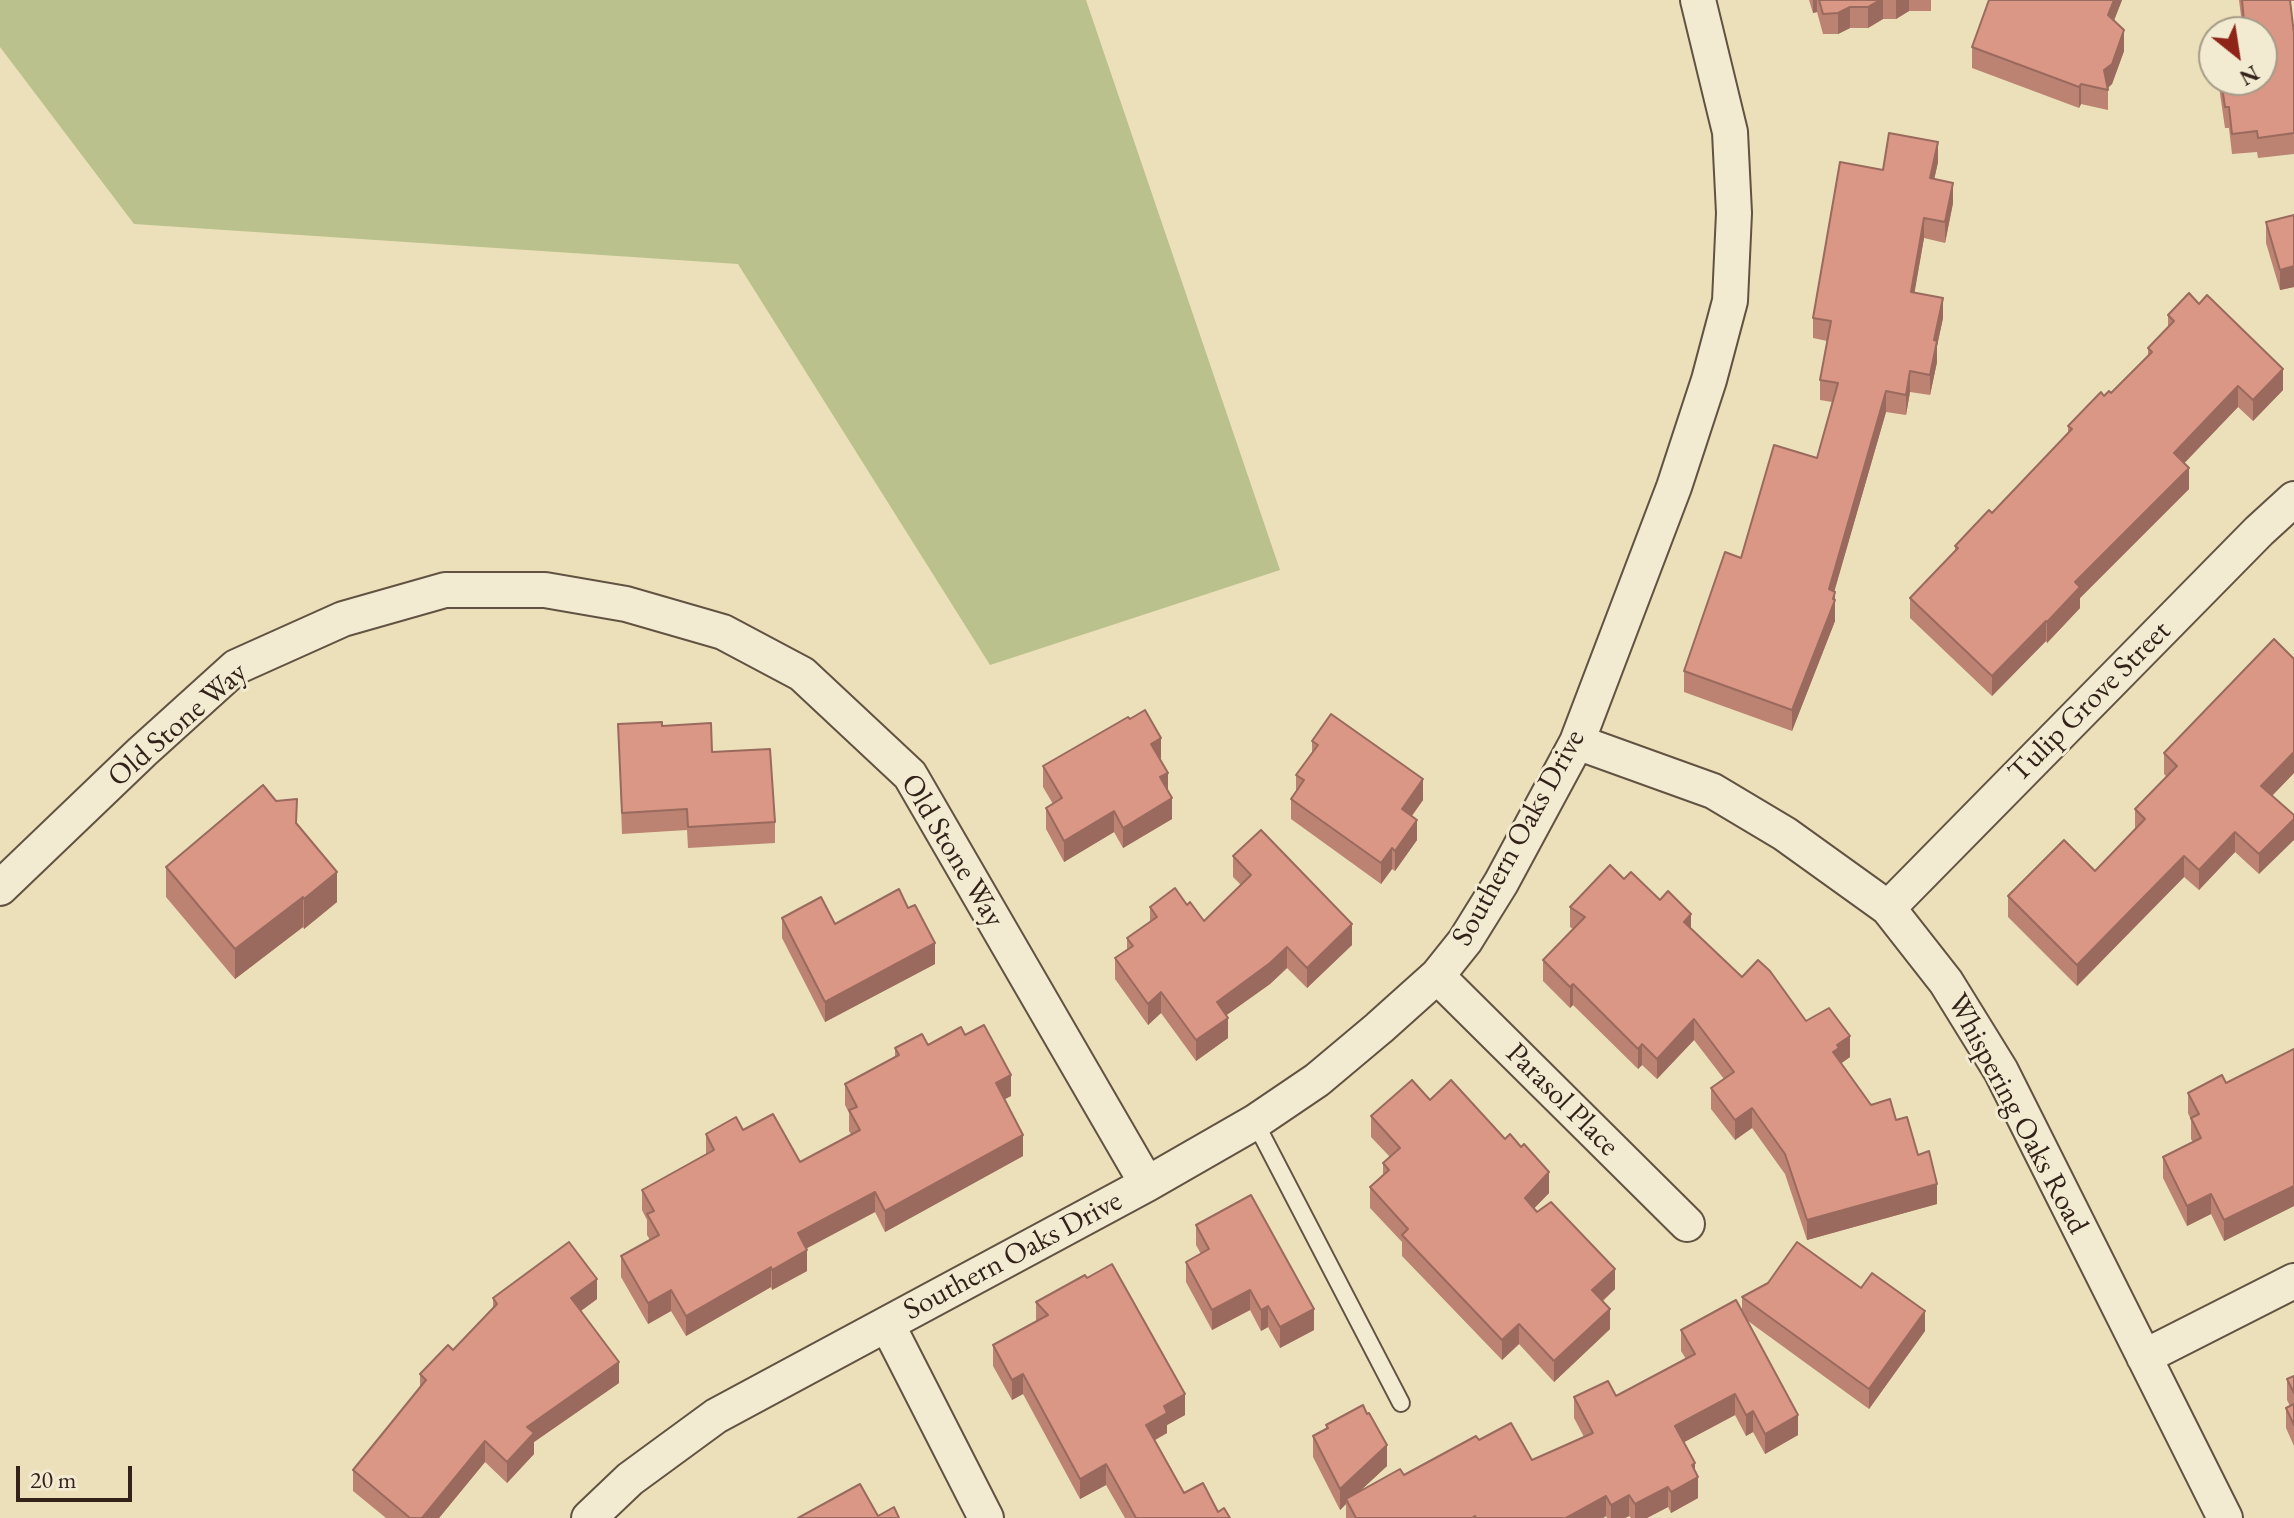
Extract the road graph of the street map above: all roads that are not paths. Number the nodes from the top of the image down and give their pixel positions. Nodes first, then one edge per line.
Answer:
1 (1698, 0) edge
2 (2294, 499) edge
3 (1577, 742) junction
4 (0, 888) edge
5 (1888, 908) junction
6 (1437, 976) junction
7 (1255, 1122) junction
8 (1147, 1184) junction
9 (1687, 1224) dead end
10 (2294, 1281) edge
11 (887, 1324) junction
12 (2144, 1357) junction
13 (1401, 1403) dead end
14 (589, 1518) edge
15 (986, 1518) edge
16 (2225, 1518) edge

1 - 3 street, Southern Oaks Drive
2 - 5 street, Tulip Grove Street
3 - 5 street, Whispering Oaks Road
3 - 6 street, Southern Oaks Drive
4 - 8 street, Old Stone Way
5 - 12 street, Whispering Oaks Road
6 - 7 street, Southern Oaks Drive
6 - 9 street, Parasol Place
7 - 8 street, Southern Oaks Drive
7 - 13 lane
8 - 11 street, Southern Oaks Drive
10 - 12 street
11 - 14 street, Southern Oaks Drive
11 - 15 street
12 - 16 street, Whispering Oaks Road

